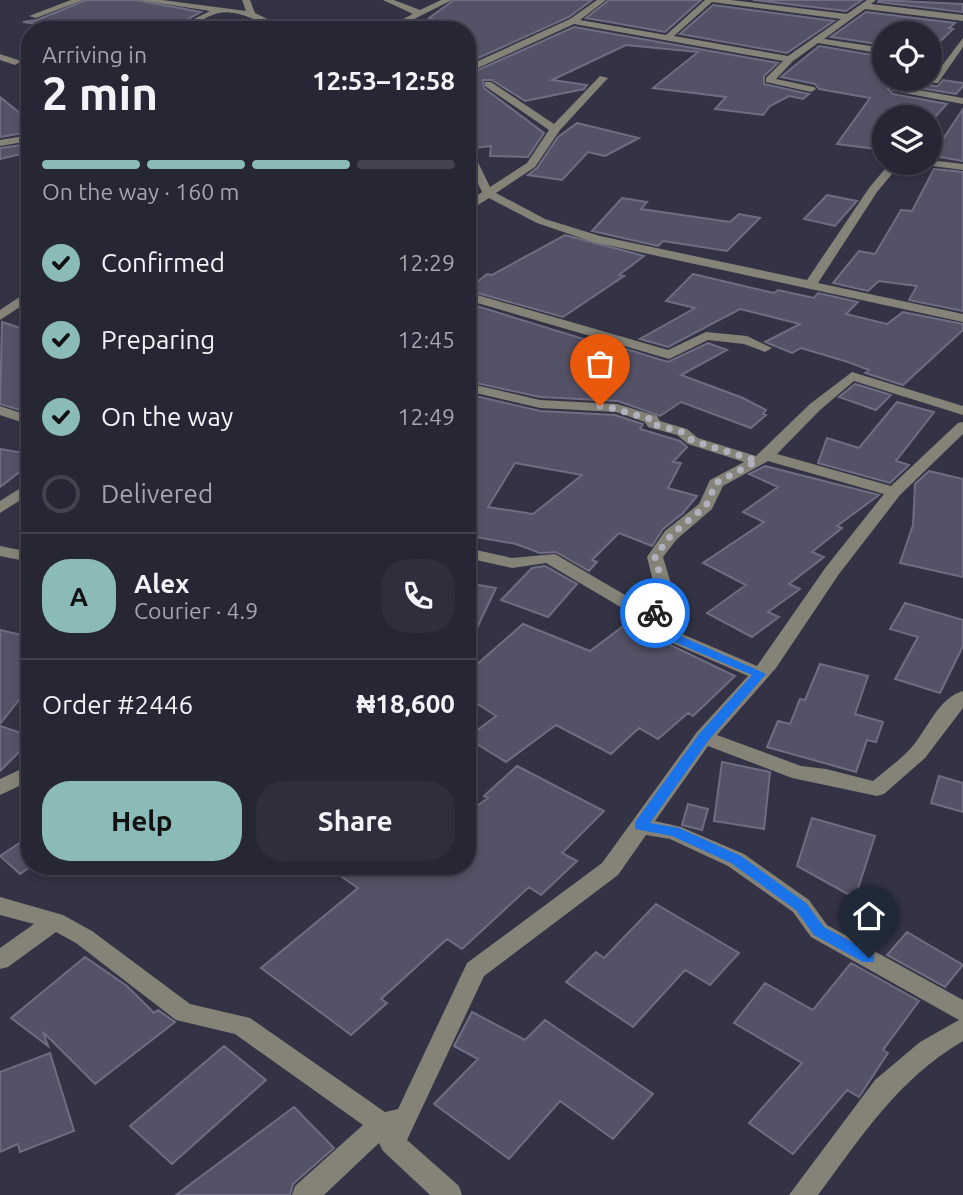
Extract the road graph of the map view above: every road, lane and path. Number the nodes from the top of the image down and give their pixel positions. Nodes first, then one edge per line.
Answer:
1 (79, 0) edge
2 (143, 0) edge
3 (246, 0) edge
4 (387, 0) edge
5 (449, 0) edge
6 (601, 0) edge
7 (711, 0) edge
8 (869, 3) edge
9 (217, 11) junction
10 (419, 13) junction
11 (251, 14) junction
12 (33, 16) dead end
13 (847, 17) junction
14 (963, 18) edge
15 (195, 21) edge
16 (266, 21) edge
17 (403, 21) edge
18 (573, 21) junction
19 (669, 36) junction
20 (816, 40) junction
21 (963, 41) edge
22 (872, 49) edge
23 (0, 57) edge
24 (951, 58) junction
25 (790, 59) junction
26 (963, 61) edge
27 (15, 62) dead end
28 (476, 66) edge
29 (942, 71) edge
30 (603, 78) dead end
31 (488, 84) dead end
32 (811, 89) dead end
33 (907, 91) edge
34 (963, 101) edge
35 (555, 130) junction
36 (21, 140) edge
37 (0, 143) edge
38 (942, 165) edge
39 (963, 167) edge
40 (476, 168) edge
41 (886, 175) edge
42 (488, 193) junction
43 (476, 202) edge
44 (810, 285) junction
45 (476, 299) edge
46 (21, 300) edge
47 (0, 316) edge
48 (963, 318) edge
49 (765, 348) dead end
50 (476, 389) edge
51 (0, 410) edge
52 (963, 411) edge
53 (21, 418) edge
54 (963, 426) edge
55 (762, 458) junction
56 (894, 492) junction
57 (21, 493) edge
58 (0, 508) edge
59 (0, 551) edge
60 (21, 555) edge
61 (476, 555) edge
62 (652, 618) junction
63 (760, 674) junction
64 (963, 697) edge
65 (704, 737) junction
66 (21, 777) edge
67 (0, 788) edge
68 (640, 826) junction
69 (0, 906) edge
70 (55, 921) junction
71 (0, 960) edge
72 (963, 1012) edge
73 (963, 1029) edge
74 (394, 1121) junction
75 (305, 1195) edge
76 (449, 1195) edge
77 (802, 1195) edge

1 - 12 street
2 - 9 street
3 - 11 street
4 - 10 street
5 - 10 street
6 - 18 street
7 - 13 street
7 - 19 street
8 - 13 street
8 - 14 street
9 - 11 street
9 - 15 street
10 - 17 street
11 - 16 street
13 - 20 street
18 - 19 street
18 - 28 street
19 - 25 street
20 - 22 street
20 - 25 street
21 - 24 street
23 - 27 street
24 - 26 street
24 - 29 street
25 - 32 street
30 - 35 street
31 - 35 street
33 - 34 street
35 - 42 street
36 - 37 street
38 - 39 street
40 - 42 street
41 - 44 street
42 - 43 street
42 - 44 street
44 - 48 street
45 - 49 street
46 - 47 street
50 - 55 street
51 - 53 street
52 - 55 street
54 - 56 street
55 - 56 street
55 - 62 street
56 - 63 street
57 - 58 street
59 - 60 street
61 - 62 street
62 - 63 street
63 - 65 street
64 - 65 street
65 - 68 street
66 - 67 street
68 - 72 street
68 - 74 street
69 - 70 street
70 - 71 street
70 - 74 street
73 - 77 street
74 - 75 street
74 - 76 street

